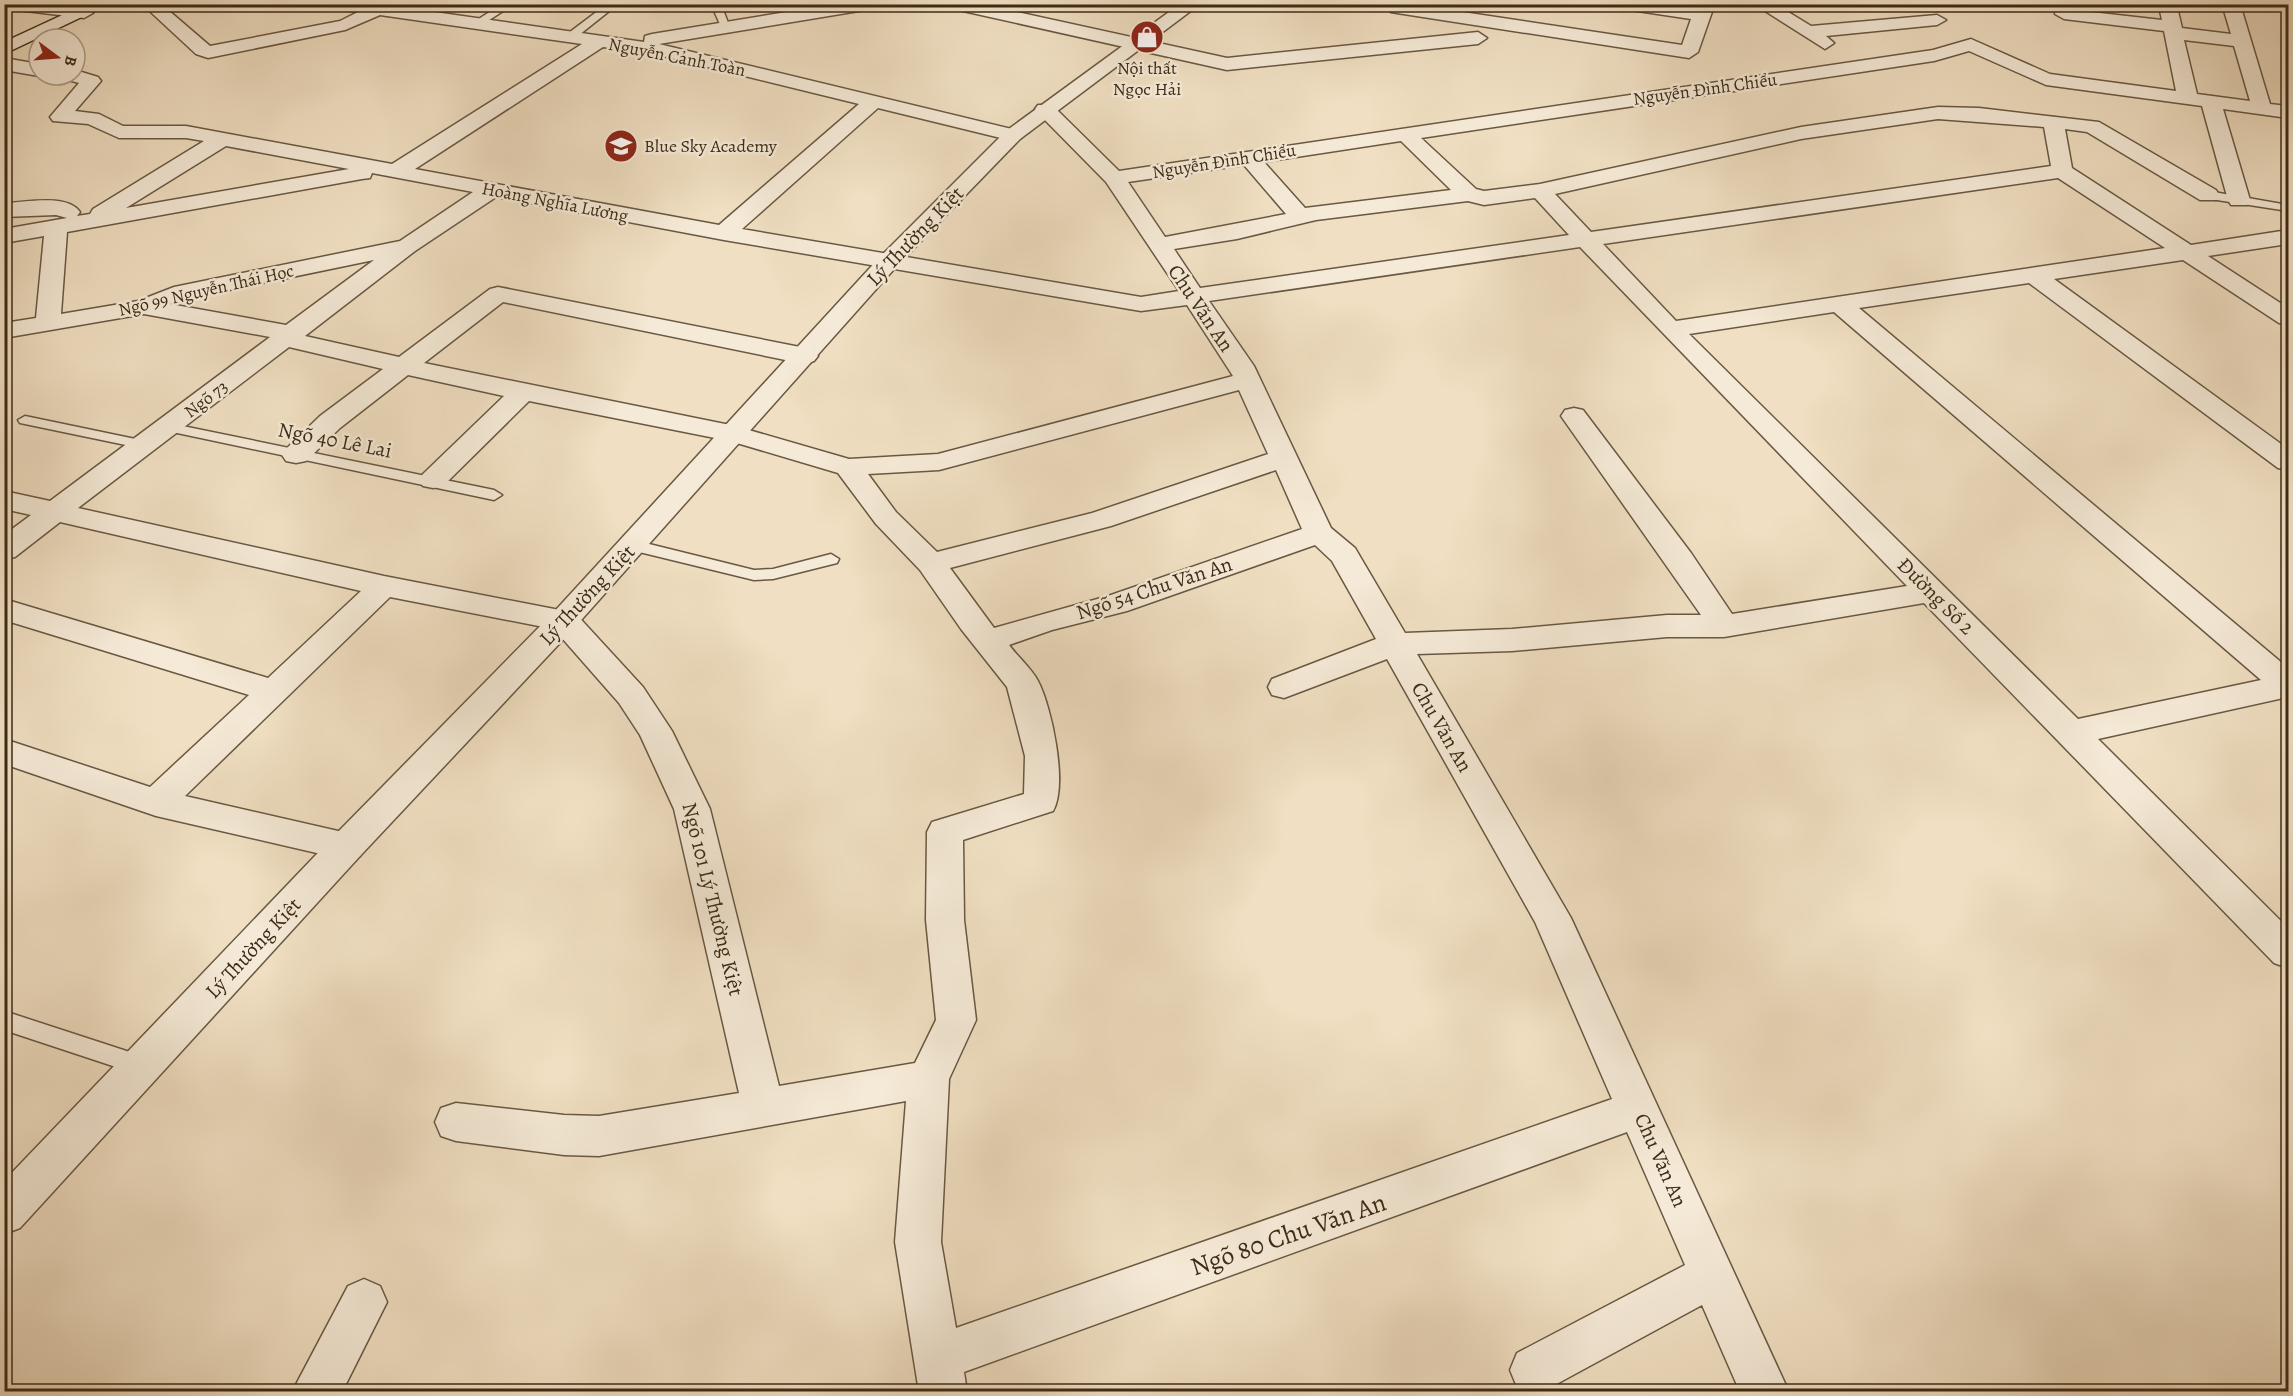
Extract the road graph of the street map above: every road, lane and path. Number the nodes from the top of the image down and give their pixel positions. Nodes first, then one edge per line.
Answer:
1 (9, 4) edge
2 (101, 4) edge
3 (150, 4) edge
4 (338, 4) edge
5 (510, 4) edge
6 (614, 4) edge
7 (716, 4) edge
8 (871, 4) edge
9 (954, 4) edge
10 (1192, 4) edge
11 (1624, 4) edge
12 (1762, 4) edge
13 (2064, 4) edge
14 (2231, 4) edge
15 (1394, 6) edge
16 (1705, 7) edge
17 (376, 10) junction
18 (810, 10) edge
19 (1935, 12) edge
20 (84, 13) junction
21 (477, 24) junction
22 (2172, 24) junction
23 (727, 29) junction
24 (1807, 32) junction
25 (570, 37) junction
26 (1478, 38) dead end
27 (2242, 41) junction
28 (599, 42) junction
29 (626, 44) junction
30 (1964, 45) junction
31 (1136, 46) junction
32 (4, 49) edge
33 (4, 64) edge
34 (1860, 66) junction
35 (27, 68) edge
36 (2046, 79) junction
37 (86, 87) edge
38 (2188, 99) junction
39 (874, 101) junction
40 (2211, 102) junction
41 (1045, 109) junction
42 (2262, 109) junction
43 (2289, 112) edge
44 (2053, 121) junction
45 (2092, 126) junction
46 (1404, 133) junction
47 (1012, 135) junction
48 (222, 139) junction
49 (1249, 157) junction
50 (388, 171) junction
51 (2062, 171) junction
52 (1114, 178) junction
53 (491, 190) junction
54 (1540, 191) junction
55 (1468, 194) junction
56 (2208, 195) joint
57 (2239, 200) junction
58 (2289, 208) edge
59 (4, 210) edge
60 (1309, 215) junction
61 (75, 223) junction
62 (724, 233) junction
63 (4, 236) edge
64 (2289, 237) edge
65 (1586, 239) junction
66 (1159, 245) junction
67 (407, 246) junction
68 (2188, 252) junction
69 (888, 262) junction
70 (2034, 275) junction
71 (1195, 298) junction
72 (1839, 304) junction
73 (144, 308) junction
74 (2289, 318) edge
75 (48, 322) junction
76 (1670, 329) junction
77 (4, 331) edge
78 (290, 336) junction
79 (805, 356) junction
80 (406, 365) junction
81 (1247, 380) junction
82 (524, 392) junction
83 (1574, 416) dead end
84 (25, 420) dead end
85 (168, 427) junction
86 (735, 434) junction
87 (145, 445) junction
88 (296, 455) junction
89 (1284, 458) junction
90 (2289, 462) edge
91 (848, 466) junction
92 (433, 480) junction
93 (494, 495) dead end
94 (4, 500) edge
95 (59, 510) junction
96 (1319, 533) junction
97 (633, 545) junction
98 (4, 550) edge
99 (831, 559) dead end
100 (931, 563) junction
101 (384, 586) junction
102 (1932, 592) junction
103 (4, 609) edge
104 (564, 620) junction
105 (1724, 626) junction
106 (988, 641) junction
107 (1395, 644) junction
108 (2289, 685) edge
109 (1284, 687) dead end
110 (273, 691) junction
111 (2072, 733) junction
112 (4, 751) edge
113 (156, 803) junction
114 (348, 846) junction
115 (2289, 951) edge
116 (4, 1020) edge
117 (143, 1066) junction
118 (928, 1079) junction
119 (764, 1108) junction
120 (1638, 1109) junction
121 (456, 1122) dead end
122 (4, 1213) edge
123 (1712, 1275) junction
124 (364, 1302) dead end
125 (1534, 1370) dead end
126 (940, 1375) edge
127 (316, 1392) edge
128 (1765, 1392) edge

1 - 20 street
2 - 20 street
3 - 17 street
4 - 17 street, Nguyễn Cảnh Toàn
5 - 21 lane
6 - 25 lane
7 - 23 lane
8 - 18 street
9 - 31 street
10 - 31 street, Lý Thường Kiệt
11 - 16 street
12 - 24 street
13 - 22 street
14 - 27 street
15 - 16 street
17 - 21 street, Nguyễn Cảnh Toàn
18 - 23 street
19 - 24 street
19 - 30 street
20 - 32 street
21 - 25 street, Nguyễn Cảnh Toàn
22 - 27 street
22 - 38 street
23 - 29 street
24 - 34 street
25 - 28 street, Nguyễn Cảnh Toàn
26 - 31 street
27 - 42 street
28 - 29 street, Nguyễn Cảnh Toàn
28 - 50 street
29 - 39 street, Nguyễn Cảnh Toàn
30 - 34 street, Nguyễn Đình Chiểu
30 - 36 street
31 - 41 street, Lý Thường Kiệt
33 - 35 street
34 - 46 street, Nguyễn Đình Chiểu
36 - 38 street
36 - 45 street
37 - 48 street, Hoàng Nghĩa Lương
38 - 40 street
39 - 47 street, Nguyễn Cảnh Toàn
39 - 62 street
40 - 42 street
40 - 57 street
41 - 47 street, Lý Thường Kiệt
41 - 52 street, Chu Văn An
42 - 43 street
44 - 45 street
44 - 51 street
44 - 54 street
45 - 56 street
46 - 49 street, Nguyễn Đình Chiểu
46 - 55 street
47 - 69 street, Lý Thường Kiệt
48 - 50 street, Hoàng Nghĩa Lương
48 - 61 street
49 - 52 street, Nguyễn Đình Chiểu
49 - 60 street
50 - 53 street, Hoàng Nghĩa Lương
50 - 61 street
51 - 65 street, Hoàng Nghĩa Lương
51 - 68 street
52 - 66 street, Chu Văn An
53 - 62 street, Hoàng Nghĩa Lương
53 - 67 street, Ngõ 73
54 - 55 street
54 - 65 street, Đường Số 2
55 - 60 street
56 - 57 lane
57 - 58 lane
59 - 61 street
60 - 66 street
61 - 63 street
61 - 75 street
62 - 69 street, Hoàng Nghĩa Lương
64 - 68 street
65 - 71 street, Hoàng Nghĩa Lương
65 - 76 street, Đường Số 2
66 - 71 street, Chu Văn An
67 - 73 street, Ngõ 99 Nguyễn Thái Học
67 - 78 street, Ngõ 73
68 - 70 street
68 - 74 street
69 - 71 street, Hoàng Nghĩa Lương
69 - 79 street, Lý Thường Kiệt
70 - 72 street
70 - 90 street
71 - 81 street, Chu Văn An
72 - 76 street
72 - 108 street
73 - 75 street, Ngõ 99 Nguyễn Thái Học
73 - 78 street
75 - 77 street, Ngõ 99 Nguyễn Thái Học
76 - 102 street, Đường Số 2
78 - 80 street
78 - 85 street, Ngõ 73
79 - 80 street
79 - 86 street, Lý Thường Kiệt
80 - 82 street
80 - 88 street
81 - 89 street, Chu Văn An
81 - 91 street
82 - 86 street
82 - 92 street
83 - 105 street
84 - 87 lane
85 - 87 street, Ngõ 73
85 - 88 lane, Ngõ 40 Lê Lai
86 - 91 street
86 - 97 street, Lý Thường Kiệt
87 - 95 street, Ngõ 73
88 - 92 lane, Ngõ 40 Lê Lai
89 - 96 street, Chu Văn An
89 - 100 street
91 - 100 street
92 - 93 lane, Ngõ 40 Lê Lai
94 - 95 street
95 - 98 street, Ngõ 73
95 - 101 street
96 - 106 street, Ngõ 54 Chu Văn An
96 - 107 street, Chu Văn An
97 - 99 lane
97 - 104 street, Lý Thường Kiệt
100 - 106 street
101 - 104 street
101 - 110 street
102 - 105 street
102 - 111 street, Đường Số 2
103 - 110 street
104 - 114 street, Lý Thường Kiệt
104 - 119 street, Ngõ 101 Lý Thường Kiệt
105 - 107 street
106 - 118 street
107 - 109 street
107 - 120 street, Chu Văn An
108 - 111 street
110 - 113 street
111 - 115 street, Đường Số 2
112 - 113 street
113 - 114 street
114 - 117 street, Lý Thường Kiệt
116 - 117 lane
117 - 122 street, Lý Thường Kiệt
118 - 119 street
118 - 126 street
119 - 121 street
120 - 123 street, Chu Văn An
120 - 126 street, Ngõ 80 Chu Văn An
123 - 125 street
123 - 128 street, Chu Văn An
124 - 127 street

